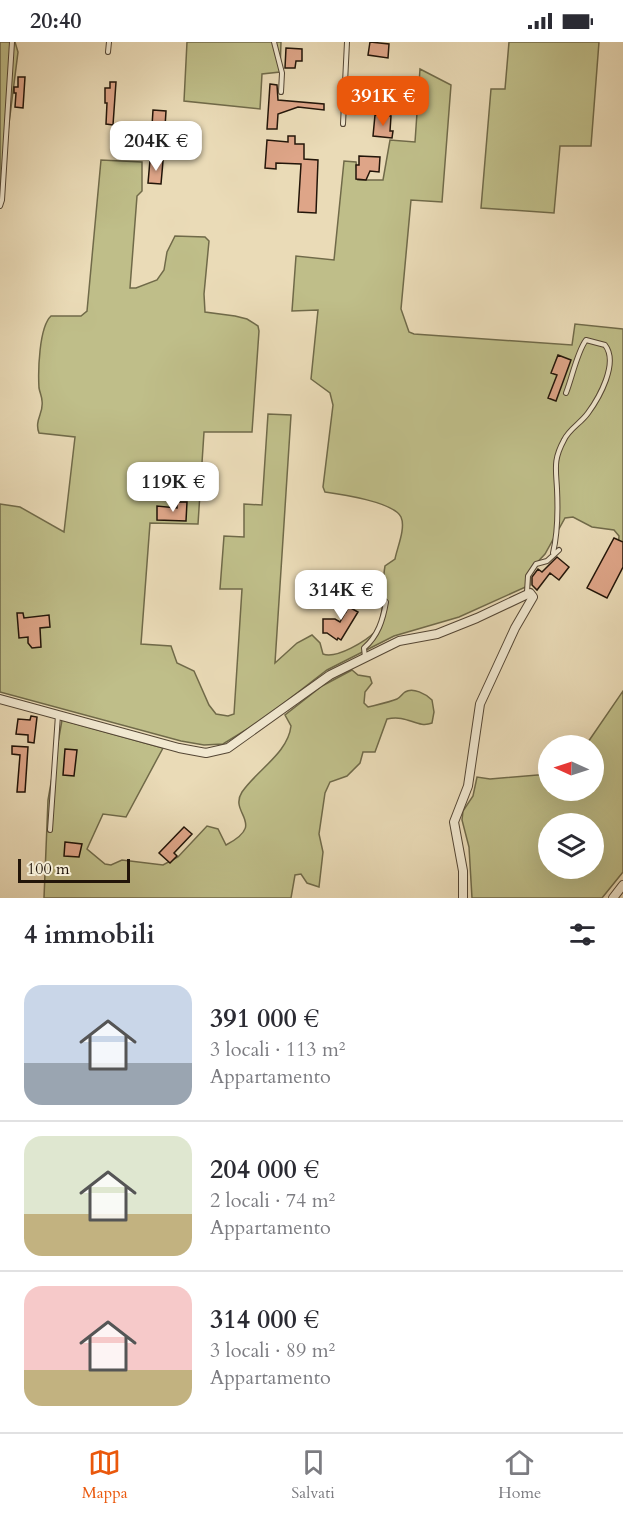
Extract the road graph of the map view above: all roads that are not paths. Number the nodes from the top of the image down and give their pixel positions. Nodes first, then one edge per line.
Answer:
1 (12, 42) edge
2 (109, 42) edge
3 (274, 42) edge
4 (347, 42) edge
5 (108, 52) dead end
6 (281, 92) dead end
7 (343, 124) dead end
8 (0, 206) edge
9 (566, 393) dead end
10 (559, 550) dead end
11 (553, 553) junction
12 (527, 593) junction
13 (377, 600) dead end
14 (365, 658) junction
15 (0, 699) edge
16 (58, 715) junction
17 (50, 830) dead end
18 (623, 885) edge
19 (463, 898) edge
20 (613, 898) edge

1 - 8 lane
2 - 5 lane
3 - 6 lane
4 - 7 lane
9 - 11 lane
10 - 11 lane
11 - 12 lane
12 - 14 street
12 - 19 street
13 - 14 lane
14 - 16 street
15 - 16 street
16 - 17 lane
18 - 20 street

